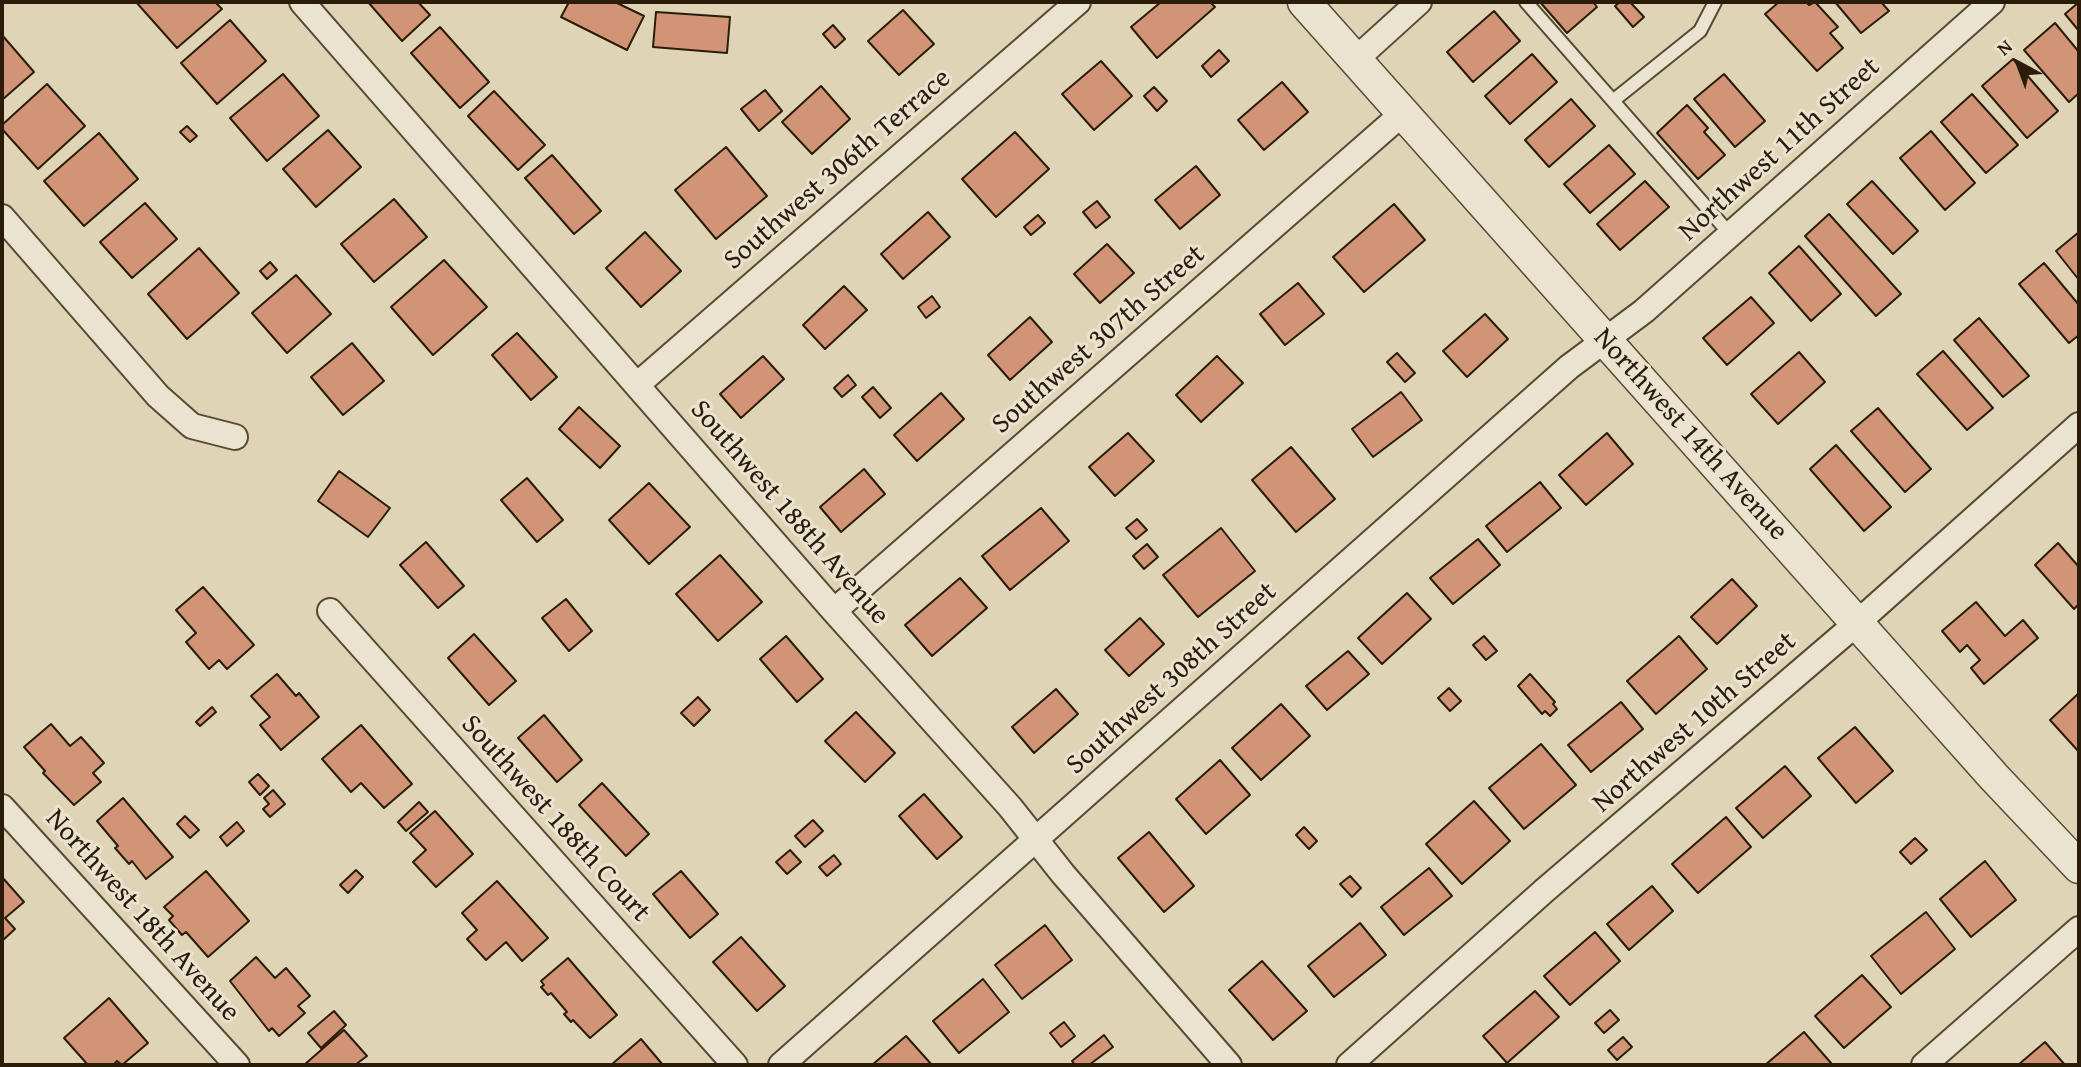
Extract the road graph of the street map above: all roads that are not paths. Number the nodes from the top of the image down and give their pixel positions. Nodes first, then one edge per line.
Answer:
1 (302, 2) edge
2 (1078, 2) edge
3 (1304, 2) edge
4 (1419, 2) edge
5 (1526, 2) edge
6 (1715, 2) edge
7 (1992, 2) edge
8 (1355, 60) junction
9 (1614, 100) junction
10 (1402, 114) junction
11 (2, 217) edge
12 (1730, 234) junction
13 (1606, 340) junction
14 (638, 384) junction
15 (2079, 425) edge
16 (234, 437) dead end
17 (330, 611) dead end
18 (834, 611) junction
19 (1857, 623) junction
20 (2, 807) edge
21 (1036, 840) junction
22 (2079, 867) edge
23 (2079, 929) edge
24 (225, 1061) edge
25 (735, 1065) edge
26 (781, 1065) edge
27 (1229, 1065) edge
28 (1349, 1065) edge
29 (1924, 1065) edge

1 - 14 street, Southwest 188th Avenue
2 - 14 street, Southwest 306th Terrace
3 - 8 street, Northwest 14th Avenue
4 - 8 street
5 - 9 lane
6 - 9 lane
7 - 12 street, Northwest 11th Street
8 - 10 street, Northwest 14th Avenue
9 - 12 lane
10 - 13 street, Northwest 14th Avenue
10 - 18 street, Southwest 307th Street
11 - 16 street
12 - 13 street, Northwest 11th Street
13 - 19 street, Northwest 14th Avenue
13 - 21 street, Southwest 308th Street
14 - 18 street, Southwest 188th Avenue
15 - 19 street, Northwest 10th Street
17 - 25 street, Southwest 188th Court
18 - 21 street, Southwest 188th Avenue
19 - 22 street, Northwest 14th Avenue
19 - 28 street, Northwest 10th Street
20 - 24 street, Northwest 18th Avenue
21 - 26 street, Southwest 308th Street
21 - 27 street, Southwest 188th Avenue
23 - 29 street

